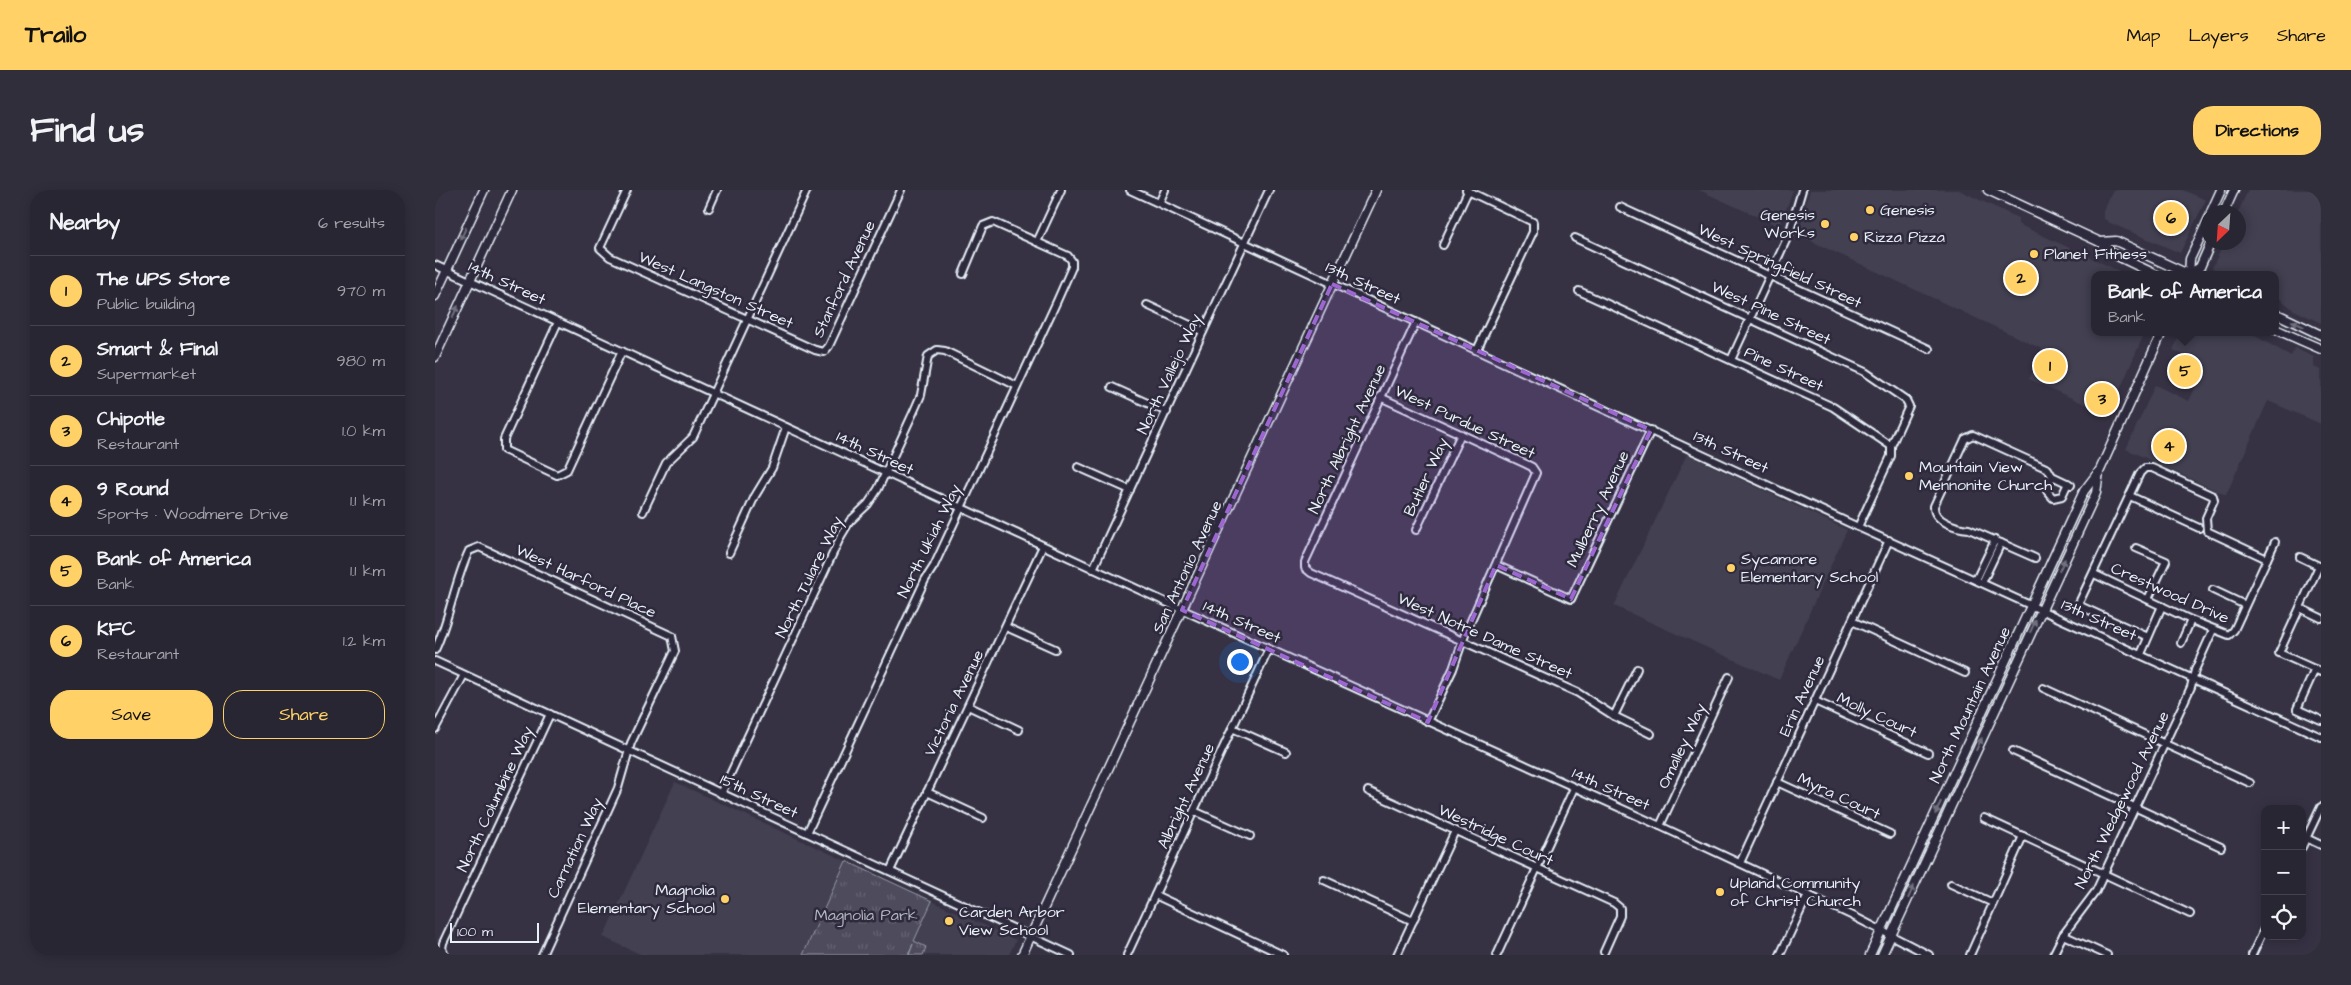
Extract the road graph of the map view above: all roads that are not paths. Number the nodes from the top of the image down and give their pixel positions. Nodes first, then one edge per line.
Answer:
1 (484, 190) edge
2 (512, 190) edge
3 (627, 190) edge
4 (717, 190) edge
5 (807, 190) edge
6 (901, 190) edge
7 (1061, 190) edge
8 (1130, 190) edge
9 (1165, 190) edge
10 (1269, 190) edge
11 (1376, 190) edge
12 (1467, 190) edge
13 (1802, 190) edge
14 (1988, 190) edge
15 (2221, 190) edge
16 (2234, 190) edge
17 (1159, 203) junction
18 (2214, 205) edge
19 (2227, 205) edge
20 (1620, 207) dead end
21 (709, 208) dead end
22 (2201, 235) edge
23 (1575, 238) dead end
24 (1037, 242) junction
25 (2100, 242) junction
26 (1245, 243) junction
27 (1443, 245) dead end
28 (2207, 250) edge
29 (435, 265) edge
30 (447, 270) junction
31 (2148, 271) edge
32 (2180, 271) edge
33 (2189, 271) edge
34 (2194, 271) edge
35 (963, 274) dead end
36 (1769, 276) junction
37 (470, 281) junction
38 (1332, 284) junction
39 (1579, 291) dead end
40 (435, 296) edge
41 (1147, 305) dead end
42 (2279, 315) edge
43 (1750, 319) junction
44 (748, 320) junction
45 (558, 322) junction
46 (1416, 322) junction
47 (1203, 331) junction
48 (2279, 331) edge
49 (2321, 334) edge
50 (2160, 336) edge
51 (1929, 349) dead end
52 (2321, 349) edge
53 (1477, 350) junction
54 (622, 351) junction
55 (824, 352) joint
56 (435, 357) edge
57 (1731, 360) junction
58 (1017, 386) junction
59 (1112, 387) dead end
60 (714, 394) junction
61 (1380, 397) junction
62 (1167, 412) junction
63 (786, 427) junction
64 (1651, 430) junction
65 (1461, 434) junction
66 (1891, 446) junction
67 (1078, 467) dead end
68 (2100, 470) junction
69 (886, 473) junction
70 (2052, 476) junction
71 (1130, 490) junction
72 (2130, 496) junction
73 (961, 508) junction
74 (643, 512) dead end
75 (1858, 527) junction
76 (2199, 528) dead end
77 (1416, 530) dead end
78 (1889, 540) junction
79 (1998, 541) junction
80 (2275, 542) dead end
81 (1043, 546) junction
82 (2136, 548) dead end
83 (729, 553) dead end
84 (2300, 557) dead end
85 (2035, 558) dead end
86 (2267, 559) junction
87 (1496, 565) junction
88 (2320, 566) edge
89 (1305, 568) joint
90 (1093, 569) junction
91 (2094, 574) junction
92 (1979, 582) junction
93 (2213, 590) dead end
94 (2147, 599) junction
95 (2031, 605) junction
96 (2245, 605) junction
97 (2162, 606) junction
98 (2300, 608) junction
99 (2041, 609) junction
100 (1182, 610) junction
101 (2321, 618) edge
102 (2191, 620) junction
103 (1852, 621) junction
104 (1006, 627) junction
105 (2213, 630) junction
106 (2148, 637) junction
107 (1462, 642) junction
108 (2181, 643) dead end
109 (1269, 649) junction
110 (435, 650) edge
111 (1055, 650) dead end
112 (2141, 654) junction
113 (435, 661) edge
114 (1637, 669) dead end
115 (2318, 671) edge
116 (1965, 673) dead end
117 (464, 675) junction
118 (1729, 678) dead end
119 (2193, 678) junction
120 (2043, 688) dead end
121 (1815, 701) junction
122 (968, 706) junction
123 (550, 714) junction
124 (1614, 716) junction
125 (2321, 720) edge
126 (1428, 722) junction
127 (1232, 728) junction
128 (435, 729) edge
129 (1019, 730) dead end
130 (1651, 734) dead end
131 (2321, 737) edge
132 (2165, 744) junction
133 (628, 750) junction
134 (2013, 751) dead end
135 (1285, 752) dead end
136 (1928, 754) dead end
137 (1777, 782) junction
138 (2251, 783) dead end
139 (1574, 788) junction
140 (1367, 791) dead end
141 (927, 792) junction
142 (721, 794) junction
143 (2321, 807) edge
144 (2135, 808) junction
145 (1195, 810) junction
146 (983, 818) dead end
147 (1984, 818) dead end
148 (1660, 826) junction
149 (1455, 831) junction
150 (807, 833) junction
151 (1890, 834) dead end
152 (1250, 836) dead end
153 (2023, 836) junction
154 (2306, 838) joint
155 (2321, 845) edge
156 (2221, 847) dead end
157 (1740, 863) junction
158 (1537, 868) junction
159 (890, 871) junction
160 (2104, 874) junction
161 (1324, 880) dead end
162 (1951, 884) dead end
163 (1155, 895) junction
164 (1808, 895) junction
165 (1993, 903) junction
166 (2190, 914) dead end
167 (1413, 921) junction
168 (1881, 931) junction
169 (2063, 935) junction
170 (1891, 936) junction
171 (2261, 936) edge
172 (1031, 937) junction
173 (443, 952) edge
174 (1604, 952) dead end
175 (542, 955) edge
176 (1022, 955) edge
177 (1071, 955) edge
178 (1127, 955) edge
179 (1283, 955) edge
180 (1397, 955) edge
181 (1497, 955) edge
182 (1780, 955) edge
183 (1870, 955) edge
184 (1882, 955) edge
185 (1929, 955) edge
186 (1970, 955) edge
187 (2053, 955) edge
188 (2107, 955) edge
189 (2252, 955) edge

1 -> 30 main road
2 - 37 main road
3 - 44 street, West Langston Street
4 - 21 street
5 - 44 street
6 - 55 street, Stanford Avenue
7 - 24 street
8 - 17 street, 13th Street
9 - 17 street
10 - 26 street, North Vallejo Way
11 - 38 main road, San Antonio Avenue
12 - 27 street
12 - 53 street
13 - 36 street
14 - 25 main road
15 - 18 main road
16 - 19 main road
17 - 26 street, 13th Street
20 - 36 street, West Springfield Street
22 - 33 main road
23 - 43 street, West Pine Street
24 - 35 street
24 - 58 street, North Ukiah Way
25 - 31 main road
25 - 32 main road
26 - 38 street, 13th Street
26 - 47 street, North Vallejo Way
28 - 34 main road
29 - 30 street, 14th Street
30 - 37 street, 14th Street
30 - 40 main road
36 - 43 street
36 - 51 street, West Springfield Street
37 - 45 street, 14th Street
56 -> 37 main road
38 - 46 street, 13th Street
38 - 100 main road, San Antonio Avenue
39 - 57 street, Pine Street
41 - 47 street
49 -> 42 main road
43 - 57 street
43 - 66 street, West Pine Street
44 - 55 street, West Langston Street
44 - 60 street
45 - 54 street, 14th Street
45 - 54 street
46 - 53 street, 13th Street
46 - 61 street, North Albright Avenue
47 - 62 street, North Vallejo Way
48 - 52 main road
50 - 68 main road, North Mountain Avenue
53 - 64 street, 13th Street
54 - 60 street, 14th Street
57 - 66 street, Pine Street
58 - 69 street, North Tulare Way
58 - 73 street, North Ukiah Way
59 - 62 street
60 - 63 street, 14th Street
60 - 74 street
61 - 65 street, West Purdue Street
61 - 89 street, North Albright Avenue
62 - 71 street, North Vallejo Way
63 - 69 street, 14th Street
63 - 83 street
64 - 75 street, 13th Street
64 - 87 street, Mulberry Avenue
65 - 77 street, Butler Way
65 - 87 street, West Purdue Street
66 - 75 street
67 - 71 street
68 - 95 main road, North Mountain Avenue
99 -> 68 main road, North Mountain Avenue
69 - 73 street, 14th Street
69 - 142 street, North Tulare Way
70 - 70 street
70 - 79 street
71 - 90 street, North Vallejo Way
72 - 76 street
72 - 86 street
72 - 91 street
73 - 81 street, 14th Street
73 - 150 street, North Ukiah Way
75 - 78 street, 13th Street
78 - 92 street, 13th Street
78 - 103 street, Erin Avenue
79 - 85 street
79 - 92 street
80 - 86 street
81 - 90 street, 14th Street
81 - 104 street, Victoria Avenue
82 - 94 street
84 - 88 street
86 - 96 street
87 - 107 street
88 - 98 street
89 - 107 street, West Notre Dame Street
90 - 100 street, 14th Street
91 - 94 street, Crestwood Drive
91 - 106 street
92 - 95 street, 13th Street
93 - 96 street
94 - 97 street, Crestwood Drive
95 - 99 street, 13th Street
95 -> 168 main road, North Mountain Avenue
96 - 105 street, Crestwood Drive
97 - 102 street, Crestwood Drive
97 - 106 street
98 - 101 street
98 - 115 street
99 - 112 street, 13th Street
170 -> 99 main road, North Mountain Avenue
100 - 109 street, 14th Street
100 - 172 main road, San Antonio Avenue
102 - 105 street, Crestwood Drive
102 - 108 street
103 - 116 street
103 - 121 street, Erin Avenue
104 - 111 street
104 - 122 street, Victoria Avenue
105 - 119 street, North Wedgewood Avenue
106 - 112 street
107 - 124 street, West Notre Dame Street
107 - 126 street
109 - 126 street, 14th Street
109 - 127 street, Albright Avenue
110 - 133 street, West Harford Place
112 - 119 street, 13th Street
113 - 117 street, 15th Street
114 - 124 street
115 - 125 street
117 - 123 street, 15th Street
117 - 128 street
118 - 148 street, Omalley Way
119 - 131 street, 13th Street
119 - 132 street, North Wedgewood Avenue
120 - 132 street
121 - 136 street, Molly Court
121 - 137 street, Erin Avenue
122 - 129 street
122 - 141 street, Victoria Avenue
123 - 133 street, 15th Street
123 - 173 street, North Columbine Way
124 - 130 street, West Notre Dame Street
126 - 139 street, 14th Street
127 - 135 street
127 - 145 street, Albright Avenue
132 - 138 street
132 - 144 street, North Wedgewood Avenue
133 - 142 street, 15th Street
133 - 175 street, Carnation Way
134 - 144 street
137 - 151 street, Myra Court
137 - 157 street, Erin Avenue
139 - 148 street, 14th Street
139 - 158 street
140 - 149 street, Westridge Court
141 - 146 street
141 - 159 street, Victoria Avenue
142 - 150 street, 15th Street
143 - 154 street
144 - 156 street
144 - 160 street, North Wedgewood Avenue
145 - 152 street
145 - 163 street, Albright Avenue
147 - 153 street
148 - 157 street, 14th Street
149 - 158 street, Westridge Court
149 - 167 street
150 - 159 street, 15th Street
153 - 160 street
153 - 165 street
154 - 155 street
157 - 164 street, 14th Street
158 - 174 street, Westridge Court
158 - 181 street
159 - 172 street, 15th Street
160 - 166 street
160 - 169 street, North Wedgewood Avenue
161 - 167 street
162 - 165 street
163 - 178 street, Albright Avenue
163 - 179 street
164 - 168 street, 14th Street
164 - 182 street
165 - 186 street
167 - 180 street
168 - 170 street, 14th Street
168 - 183 main road, North Mountain Avenue
169 - 187 street, North Wedgewood Avenue
169 - 188 street
170 - 184 main road, North Mountain Avenue
170 - 185 street, 14th Street
171 - 189 street
172 - 176 main road, San Antonio Avenue
172 - 177 street, 15th Street

